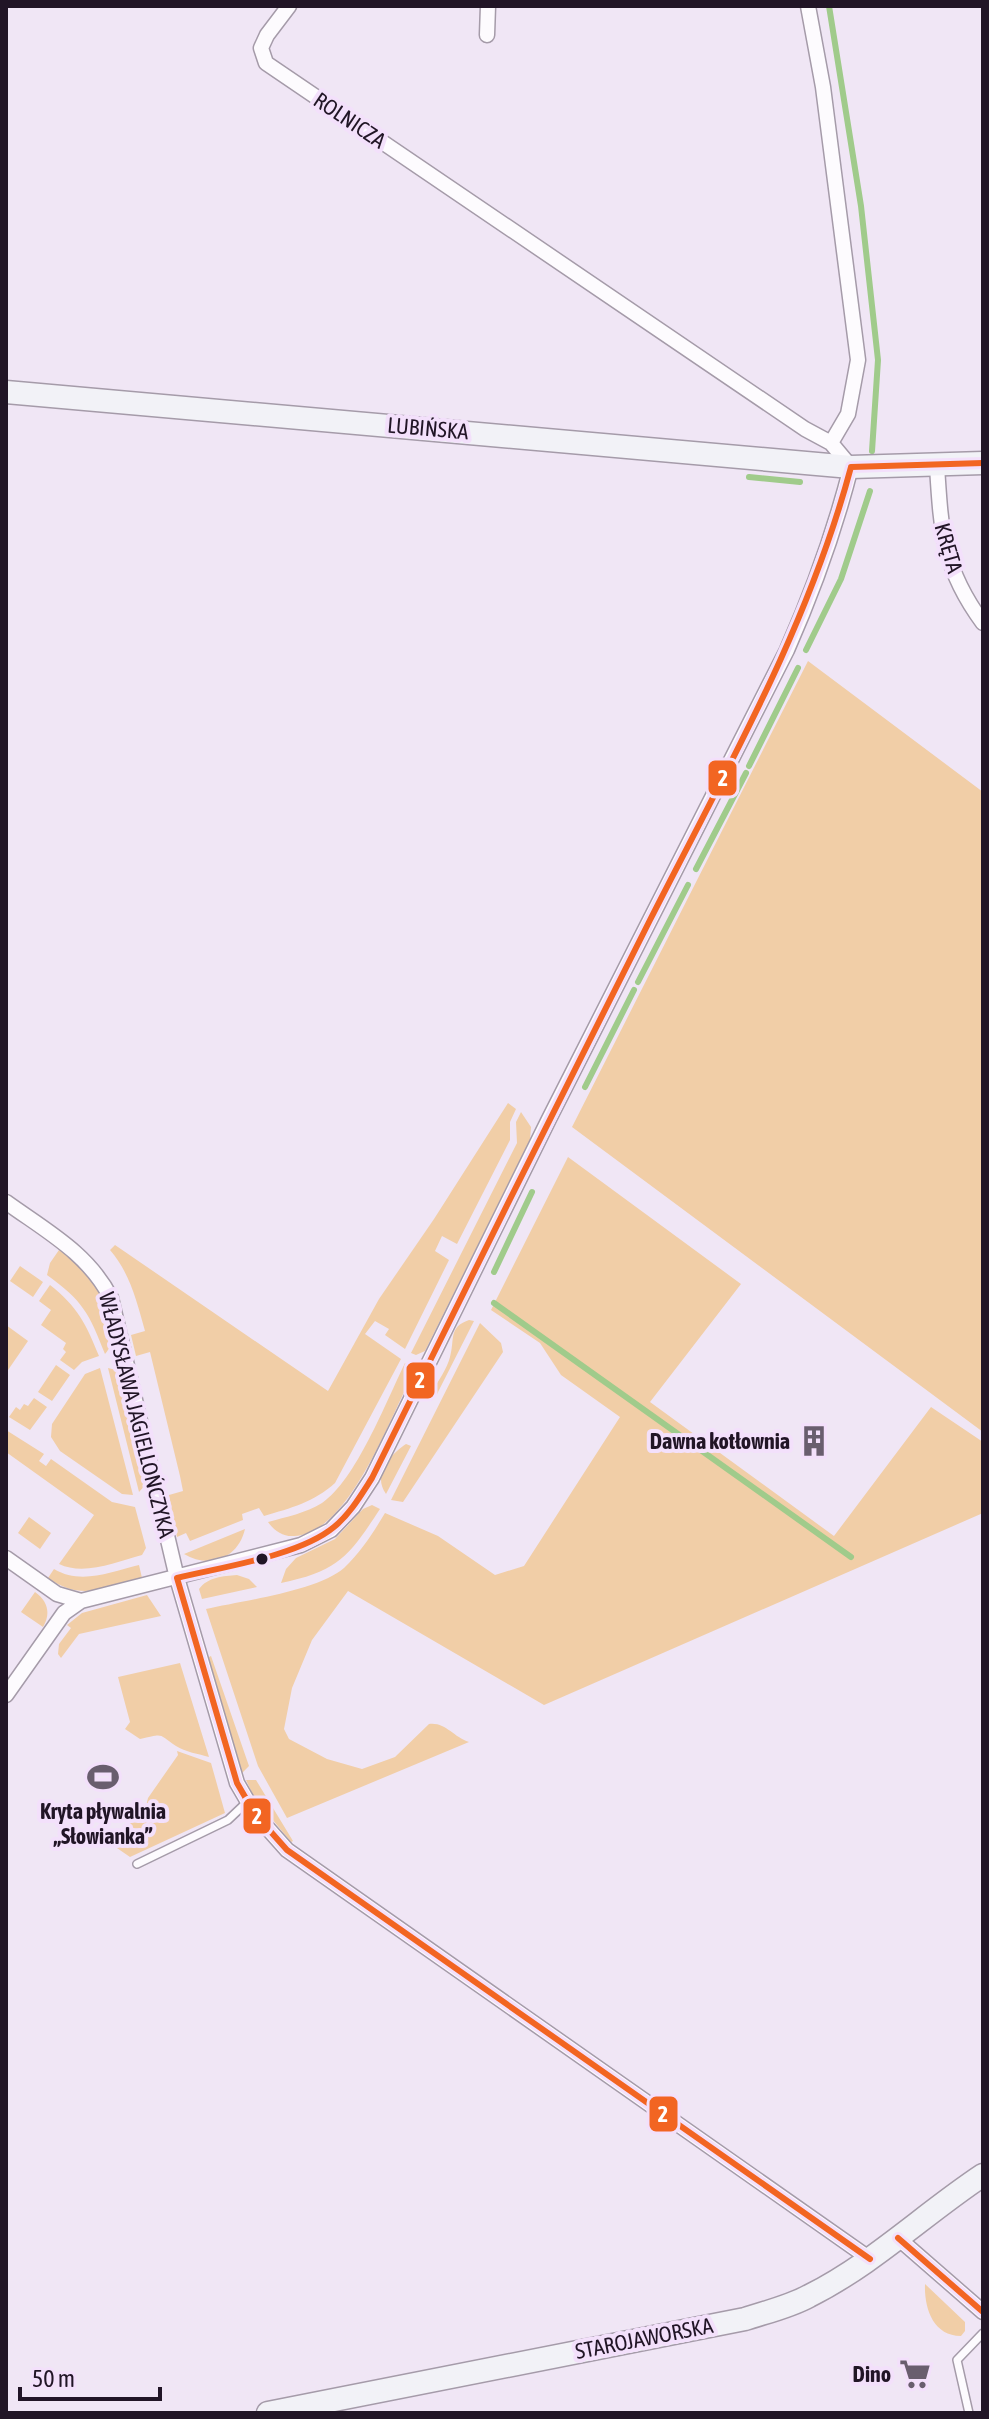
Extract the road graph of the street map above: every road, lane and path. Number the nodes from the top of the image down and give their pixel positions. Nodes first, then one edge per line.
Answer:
1 (289, 6) edge
2 (488, 6) edge
3 (808, 6) edge
4 (487, 35) dead end
5 (6, 392) edge
6 (831, 443) junction
7 (983, 463) edge
8 (937, 466) junction
9 (851, 467) junction
10 (983, 623) edge
11 (6, 1202) edge
12 (6, 1558) edge
13 (177, 1578) junction
14 (81, 1601) junction
15 (6, 1695) edge
16 (247, 1802) junction
17 (137, 1864) dead end
18 (983, 2175) edge
19 (898, 2238) junction
20 (870, 2259) junction
21 (983, 2312) edge
22 (983, 2333) edge
23 (268, 2413) edge
24 (969, 2413) edge

1 - 6 street, ROLNICZA
2 - 4 street
3 - 6 street
5 - 9 main road, LUBIŃSKA
6 - 9 street
7 - 8 main road, LUBIŃSKA
8 - 9 main road, LUBIŃSKA
8 - 10 street, KRĘTA
9 - 13 street
11 - 13 street, WŁADYSŁAWA JAGIELLOŃCZYKA
12 - 14 street
13 - 14 street
13 - 16 street, WŁADYSŁAWA JAGIELLOŃCZYKA
14 - 15 street
16 - 17 lane
16 - 20 street, WŁADYSŁAWA JAGIELLOŃCZYKA
18 - 19 main road, STAROJAWORSKA
19 - 20 main road, STAROJAWORSKA
19 - 21 street
20 - 23 main road, STAROJAWORSKA
22 - 24 lane

